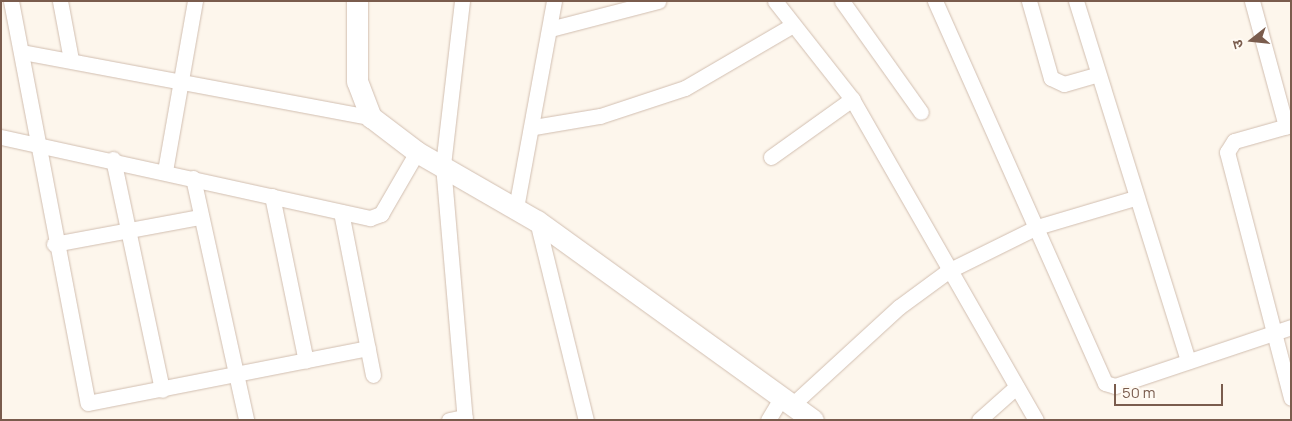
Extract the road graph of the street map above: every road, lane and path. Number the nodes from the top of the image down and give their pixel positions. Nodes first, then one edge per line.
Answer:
1 (11, 1) edge
2 (60, 1) edge
3 (195, 1) edge
4 (357, 1) edge
5 (462, 1) edge
6 (554, 1) edge
7 (658, 1) edge
8 (775, 1) edge
9 (842, 1) edge
10 (935, 1) edge
11 (1029, 1) edge
12 (1076, 1) edge
13 (1252, 1) edge
14 (793, 25) junction
15 (550, 29) junction
16 (22, 52) junction
17 (71, 60) junction
18 (1098, 74) junction
19 (182, 81) junction
20 (852, 99) junction
21 (921, 112) dead end
22 (371, 117) junction
23 (1288, 125) edge
24 (534, 127) junction
25 (1, 137) edge
26 (38, 146) junction
27 (417, 152) junction
28 (771, 157) dead end
29 (114, 159) junction
30 (443, 165) junction
31 (165, 171) junction
32 (193, 178) junction
33 (272, 196) junction
34 (1135, 198) junction
35 (516, 208) junction
36 (341, 212) junction
37 (200, 218) junction
38 (537, 221) junction
39 (1037, 227) junction
40 (128, 230) junction
41 (54, 244) junction
42 (948, 271) junction
43 (1291, 327) edge
44 (1272, 332) junction
45 (368, 348) junction
46 (306, 361) junction
47 (1188, 361) junction
48 (236, 375) junction
49 (373, 375) dead end
50 (1016, 387) junction
51 (162, 390) junction
52 (1291, 398) edge
53 (787, 401) junction
54 (459, 419) edge
55 (246, 420) edge
56 (586, 420) edge
57 (768, 420) edge
58 (813, 420) edge
59 (979, 420) edge
60 (1036, 420) edge

1 - 16 street
2 - 17 street
3 - 19 street
4 - 22 street
5 - 30 street
6 - 15 street
7 - 15 street
8 - 14 street
9 - 21 street
10 - 39 street
11 - 18 street
12 - 18 street
13 - 23 street
14 - 20 street
14 - 24 street
15 - 24 street
16 - 17 street
16 - 26 street
17 - 19 street
18 - 34 street
19 - 22 street
19 - 31 street
20 - 28 street
20 - 42 street
22 - 27 street
23 - 44 street
24 - 35 street
25 - 26 street
26 - 29 street
26 - 41 street
27 - 30 street
27 - 36 street
29 - 31 street
29 - 40 street
30 - 35 street
30 - 54 street
31 - 32 street
32 - 33 street
32 - 37 street
33 - 36 street
33 - 46 street
34 - 39 street
34 - 47 street
35 - 38 street
36 - 45 street
37 - 40 street
37 - 48 street
38 - 53 street
38 - 56 street
39 - 42 street
39 - 47 street
40 - 41 street
40 - 51 street
41 - 51 street
42 - 50 street
42 - 53 street
43 - 44 street
44 - 47 street
44 - 52 street
45 - 46 street
45 - 49 street
46 - 48 street
48 - 51 street
48 - 55 street
50 - 59 street
50 - 60 street
53 - 57 street
53 - 58 street

